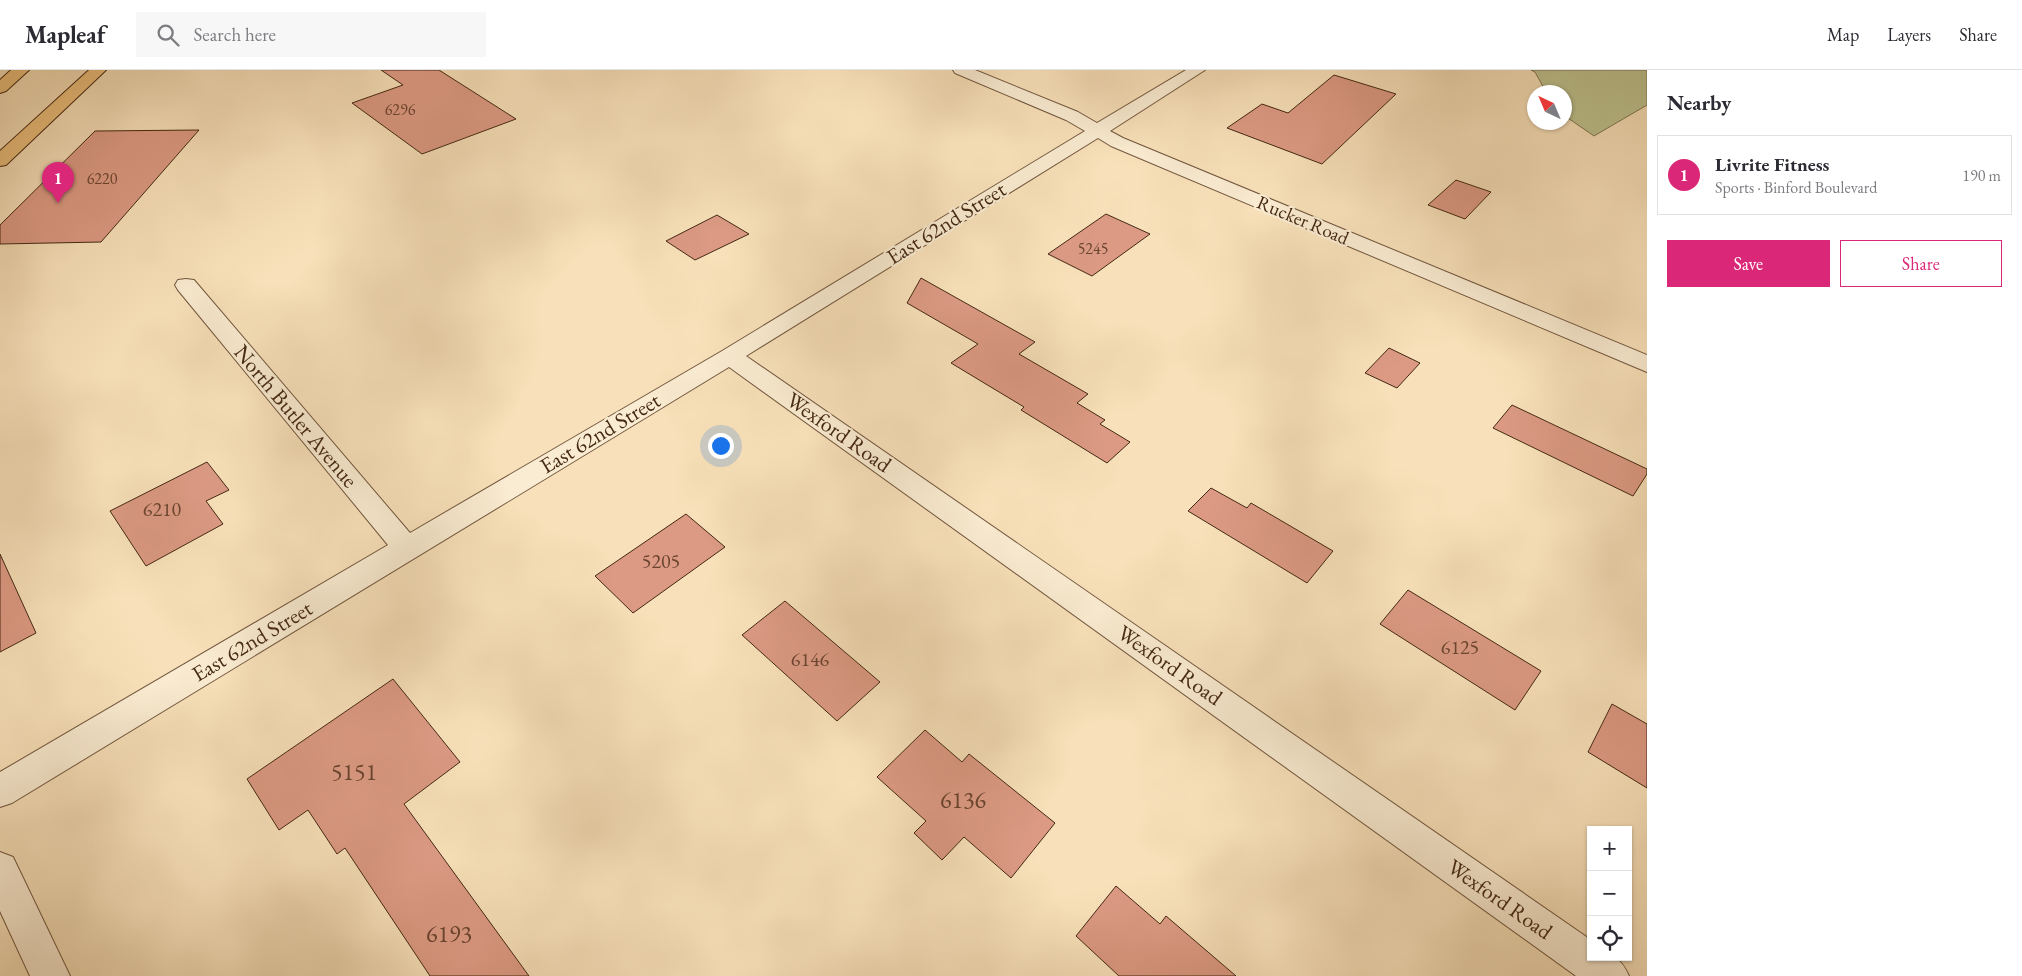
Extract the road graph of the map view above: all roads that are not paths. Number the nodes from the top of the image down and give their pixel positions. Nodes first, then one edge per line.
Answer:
1 (21, 70) edge
2 (98, 70) edge
3 (961, 70) edge
4 (1196, 70) edge
5 (0, 88) edge
6 (1098, 130) junction
7 (0, 161) edge
8 (186, 285) dead end
9 (730, 356) junction
10 (1647, 364) edge
11 (407, 548) junction
12 (0, 792) edge
13 (0, 870) edge
14 (50, 976) edge
15 (1609, 976) edge

1 - 5 main road
2 - 7 main road
3 - 6 street, Rucker Road
4 - 6 street, East 62nd Street
6 - 9 street, East 62nd Street
6 - 10 street, Rucker Road
8 - 11 street, North Butler Avenue
9 - 11 street, East 62nd Street
9 - 15 street, Wexford Road
11 - 12 street, East 62nd Street
13 - 14 street

